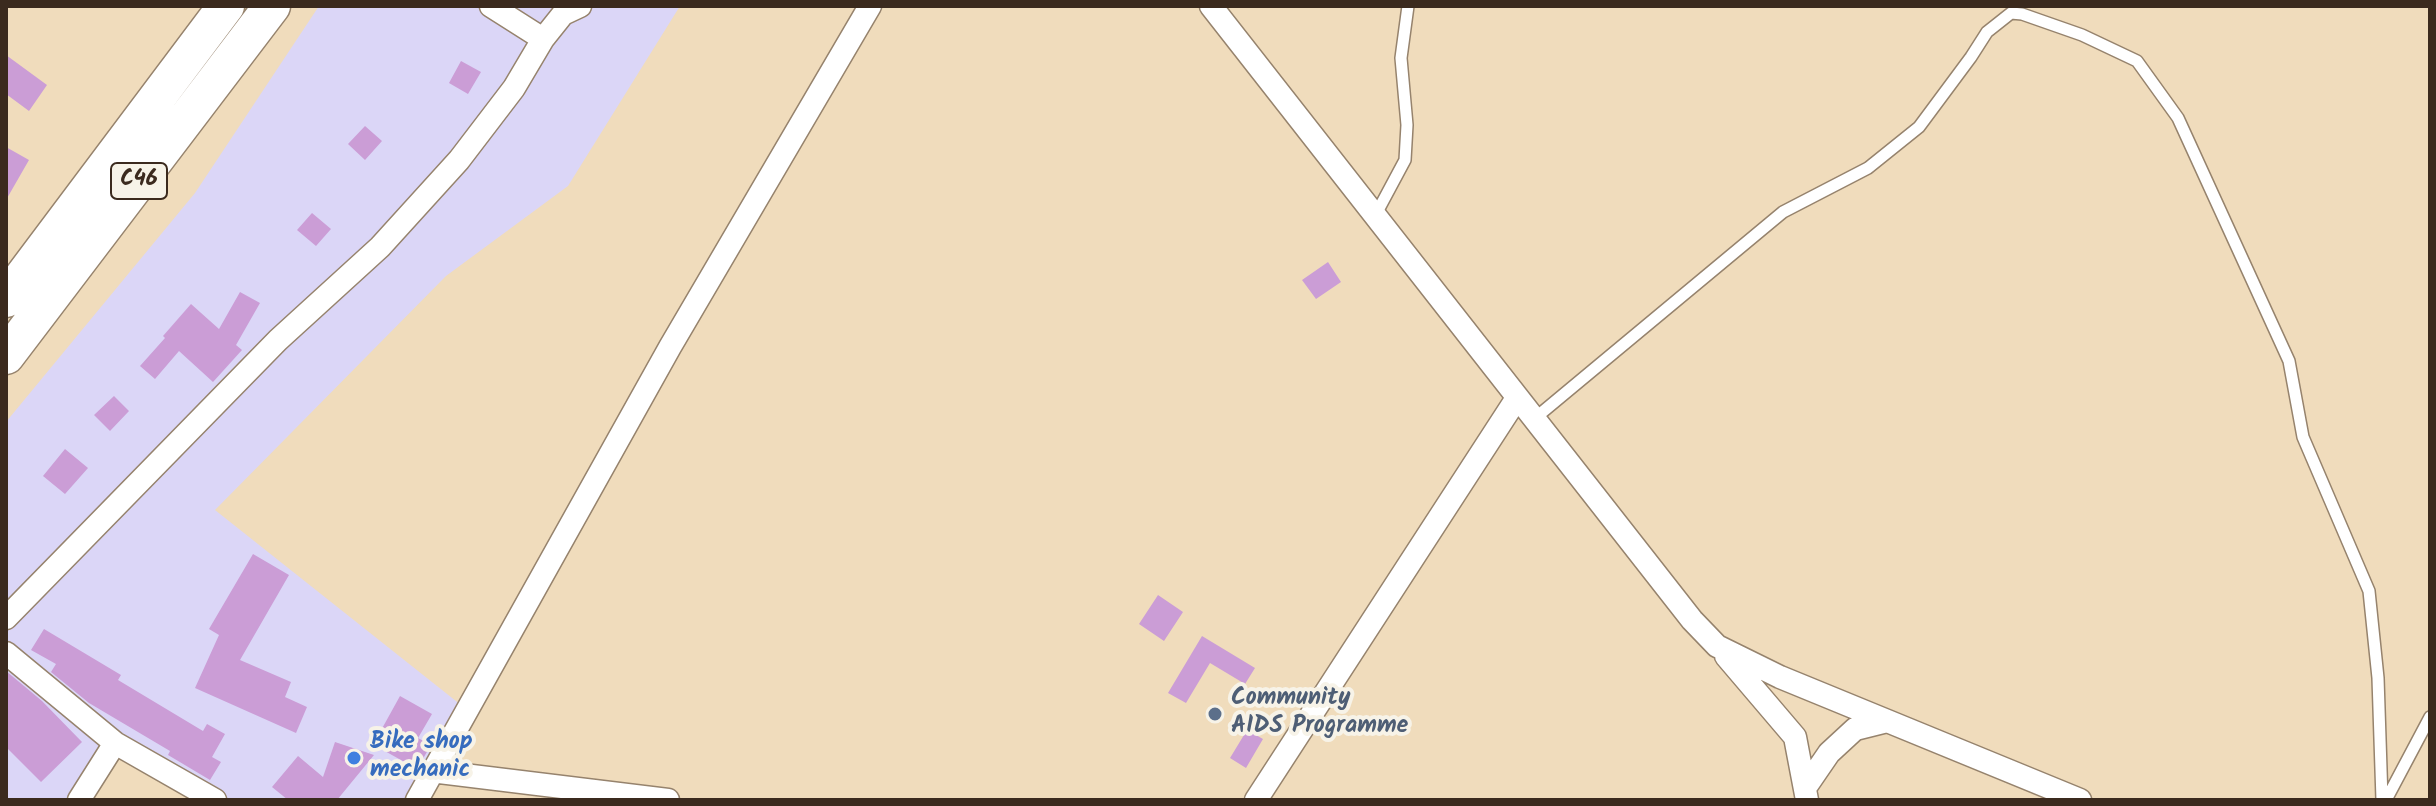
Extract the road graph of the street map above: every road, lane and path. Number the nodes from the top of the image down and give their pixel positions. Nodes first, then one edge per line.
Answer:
1 (226, 6) edge
2 (272, 6) edge
3 (491, 6) edge
4 (580, 6) edge
5 (870, 6) edge
6 (1211, 6) edge
7 (1408, 6) edge
8 (543, 39) junction
9 (1375, 216) junction
10 (6, 299) edge
11 (6, 356) edge
12 (1517, 398) junction
13 (1534, 419) junction
14 (6, 618) edge
15 (1717, 646) junction
16 (6, 653) edge
17 (2430, 717) edge
18 (1887, 721) junction
19 (115, 743) junction
20 (431, 771) junction
21 (1806, 794) edge
22 (79, 800) edge
23 (215, 800) edge
24 (417, 800) edge
25 (668, 800) edge
26 (1256, 800) edge
27 (2080, 800) edge
28 (2384, 800) edge

1 - 10 main road, C46
2 - 11 main road, C46
3 - 8 street
4 - 8 street
5 - 20 street
6 - 9 street
7 - 9 lane
8 - 14 street
9 - 12 street
12 - 13 street
12 - 26 street
13 - 15 street
13 - 28 lane
15 - 18 street
15 - 21 street
16 - 19 street
17 - 28 lane
18 - 21 street
18 - 27 street
19 - 22 street
19 - 23 street
20 - 24 street
20 - 25 street

